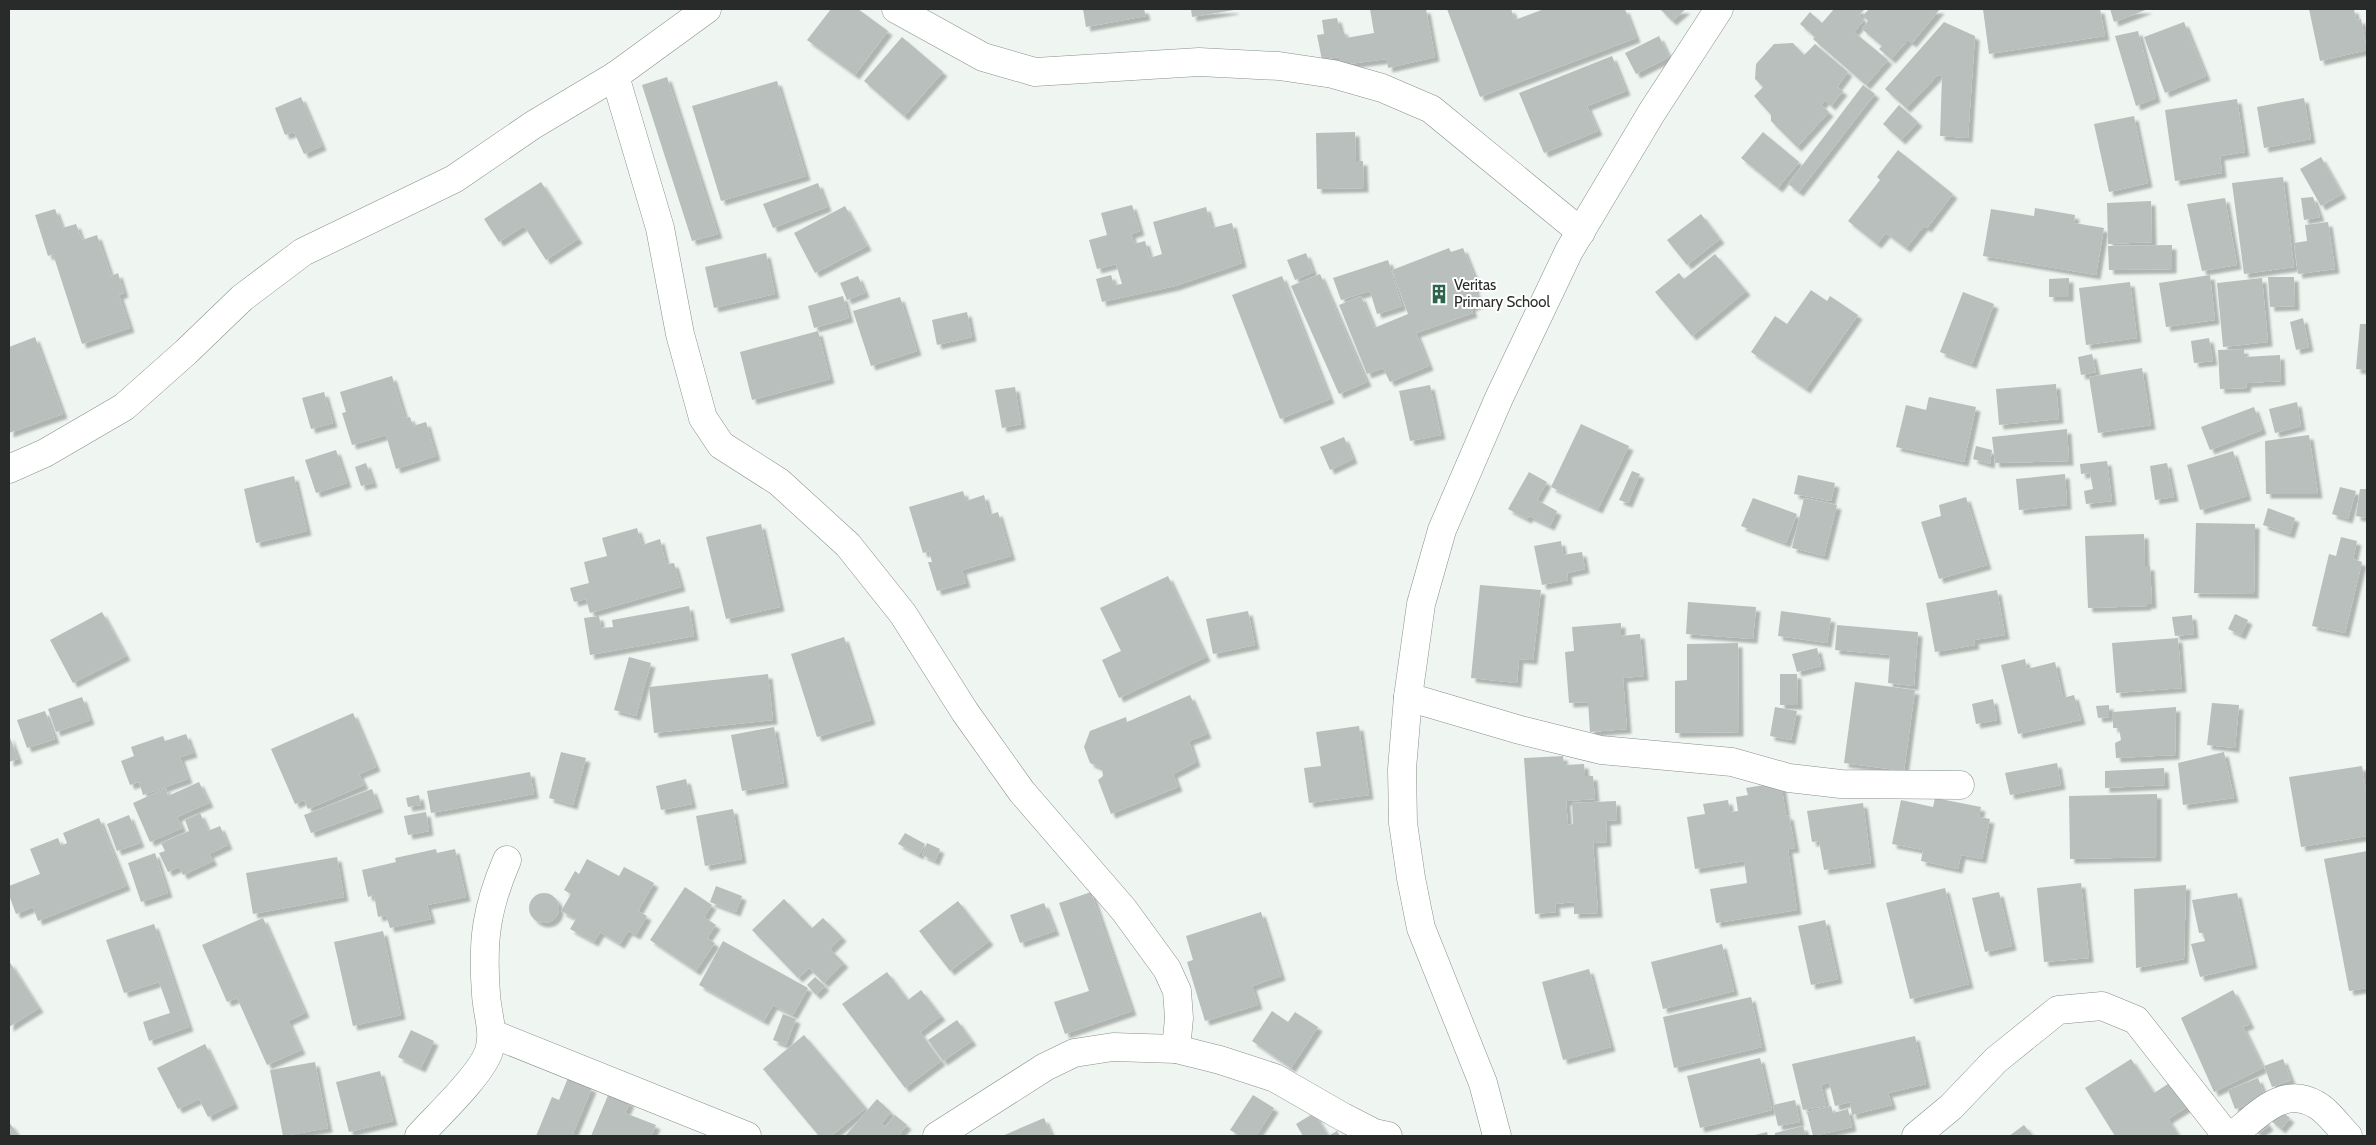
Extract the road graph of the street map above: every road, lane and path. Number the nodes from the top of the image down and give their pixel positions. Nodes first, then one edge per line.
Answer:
1 (707, 9) edge
2 (896, 9) edge
3 (1719, 9) edge
4 (615, 76) junction
5 (1581, 232) junction
6 (9, 469) edge
7 (1408, 696) junction
8 (1960, 785) dead end
9 (507, 860) dead end
10 (493, 1034) junction
11 (1176, 1048) junction
12 (419, 1136) edge
13 (747, 1136) edge
14 (936, 1136) edge
15 (1388, 1136) edge
16 (1497, 1136) edge
17 (1916, 1136) edge
18 (2227, 1136) edge
19 (2232, 1136) edge
20 (2348, 1136) edge

1 - 4 street
2 - 5 street
3 - 5 street
4 - 6 street
4 - 11 street
5 - 7 street
7 - 8 street
7 - 16 street
9 - 10 street
10 - 12 street
10 - 13 street
11 - 14 street
11 - 15 street
17 - 18 street
19 - 20 street

